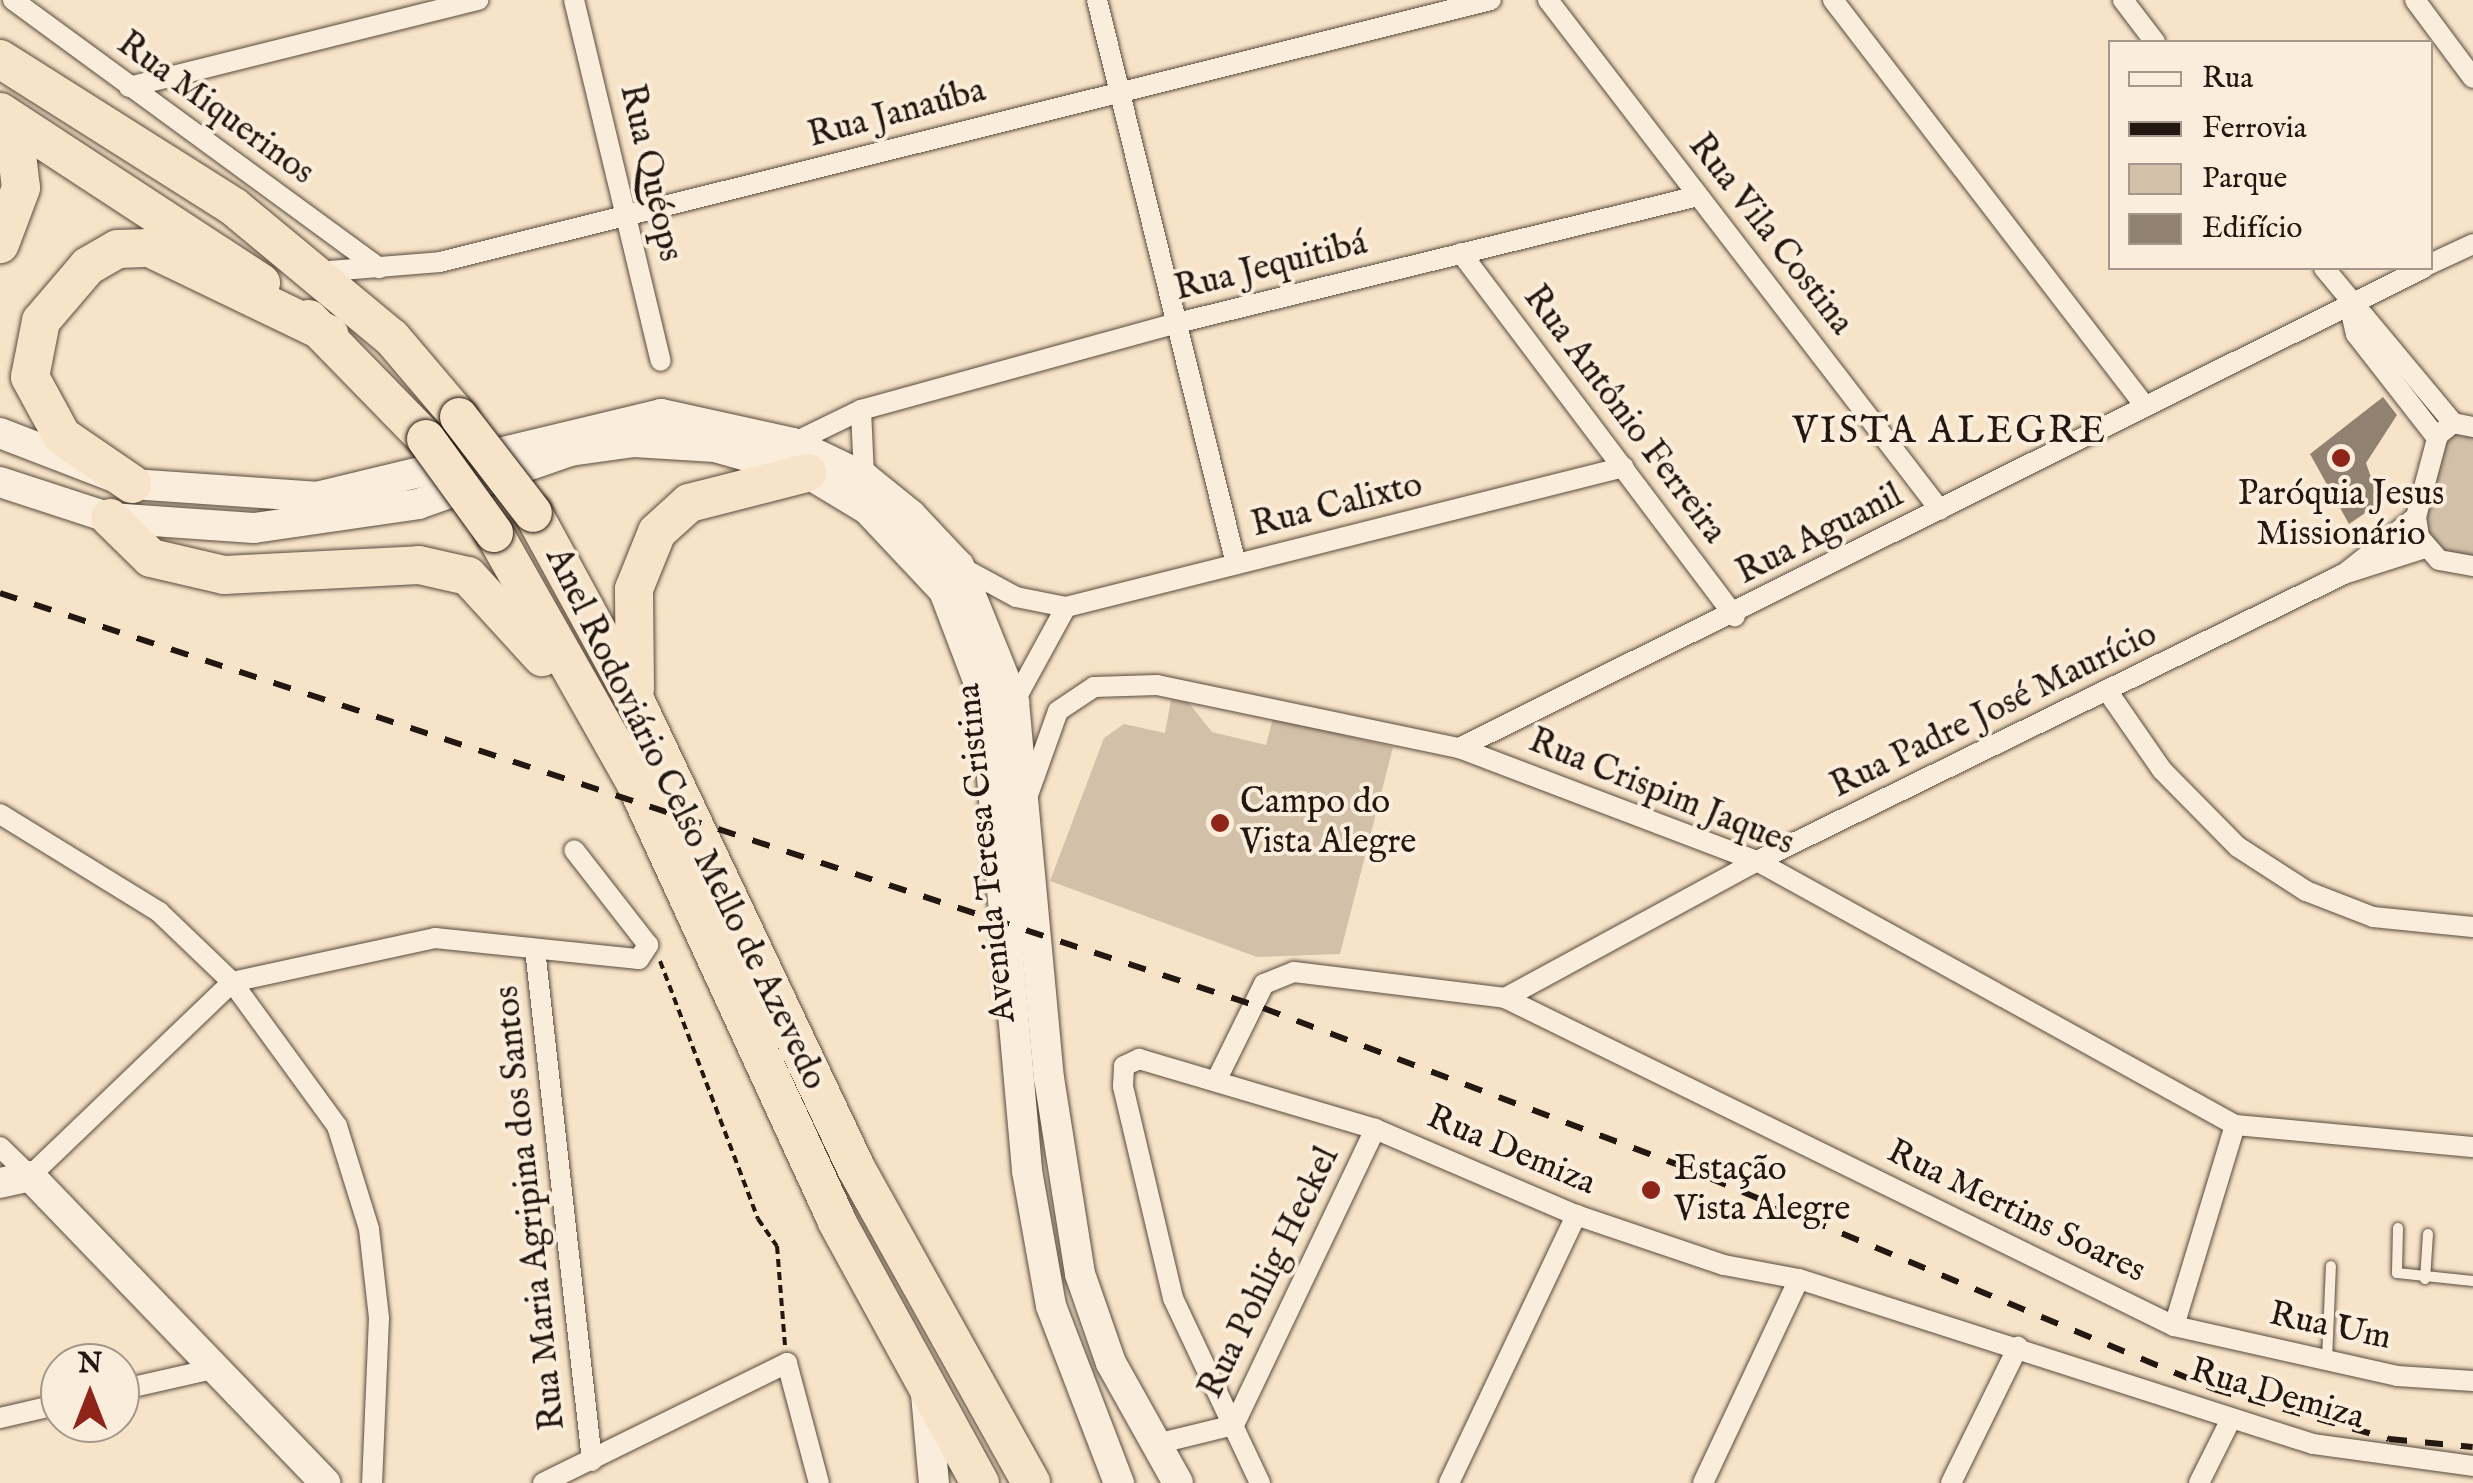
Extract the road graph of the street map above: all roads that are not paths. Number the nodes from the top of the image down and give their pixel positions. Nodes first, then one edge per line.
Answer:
1 (13, 0) edge
2 (478, 0) edge
3 (574, 0) edge
4 (1097, 0) edge
5 (1491, 0) edge
6 (1548, 0) edge
7 (1833, 0) edge
8 (2123, 0) edge
9 (2415, 0) edge
10 (2153, 40) edge
11 (0, 59) edge
12 (2473, 78) edge
13 (129, 87) junction
14 (1119, 90) junction
15 (0, 112) edge
16 (0, 129) edge
17 (1698, 196) junction
18 (627, 213) junction
19 (0, 244) edge
20 (2473, 244) edge
21 (1461, 254) junction
22 (2433, 263) edge
23 (379, 268) junction
24 (2325, 270) edge
25 (2419, 270) edge
26 (317, 272) junction
27 (2350, 304) junction
28 (1177, 323) junction
29 (329, 334) junction
30 (660, 361) dead end
31 (2144, 406) junction
32 (861, 410) junction
33 (2463, 425) edge
34 (0, 433) edge
35 (2437, 438) junction
36 (800, 458) junction
37 (1624, 467) junction
38 (864, 477) junction
39 (0, 482) edge
40 (132, 484) junction
41 (1940, 510) junction
42 (2416, 516) junction
43 (110, 518) junction
44 (2425, 548) junction
45 (1236, 564) junction
46 (959, 566) junction
47 (2470, 569) edge
48 (2344, 574) junction
49 (1066, 607) junction
50 (1734, 616) junction
51 (2108, 692) junction
52 (636, 702) junction
53 (1014, 702) junction
54 (1459, 748) junction
55 (635, 782) junction
56 (1024, 806) junction
57 (0, 814) edge
58 (574, 850) dead end
59 (1757, 861) junction
60 (2473, 927) edge
61 (534, 948) junction
62 (232, 982) junction
63 (1505, 998) junction
64 (1218, 1077) junction
65 (2235, 1124) junction
66 (1376, 1129) junction
67 (2473, 1147) edge
68 (0, 1148) edge
69 (30, 1176) junction
70 (0, 1184) edge
71 (1576, 1216) junction
72 (2398, 1228) dead end
73 (2428, 1234) dead end
74 (2331, 1266) dead end
75 (1799, 1279) junction
76 (2425, 1280) junction
77 (2473, 1281) edge
78 (2174, 1326) junction
79 (2018, 1347) junction
80 (2327, 1360) junction
81 (213, 1369) junction
82 (2473, 1381) edge
83 (140, 1385) edge
84 (925, 1386) junction
85 (40, 1409) edge
86 (0, 1418) edge
87 (2231, 1419) junction
88 (1234, 1425) junction
89 (1152, 1445) junction
90 (592, 1460) junction
91 (2473, 1466) edge
92 (326, 1483) edge
93 (372, 1483) edge
94 (543, 1483) edge
95 (819, 1483) edge
96 (934, 1483) edge
97 (980, 1483) edge
98 (1031, 1483) edge
99 (1119, 1483) edge
100 (1178, 1483) edge
101 (1260, 1483) edge
102 (1449, 1483) edge
103 (1703, 1483) edge
104 (1950, 1483) edge
105 (2200, 1483) edge

1 - 13 street, Rua Miquerinos
2 - 13 street
3 - 18 street, Rua Quéops
4 - 14 street
5 - 14 street, Rua Janaúba
6 - 17 street, Rua Vila Costina
7 - 31 street
8 - 10 street
9 - 12 street
11 - 26 highway, Anel Rodoviário Celso Mello de Azevedo
13 - 23 street, Rua Miquerinos
14 - 18 street, Rua Janaúba
14 - 28 street
15 - 29 highway, Anel Rodoviário Celso Mello de Azevedo
16 - 19 highway
17 - 21 street, Rua Jequitibá
17 - 41 street, Rua Vila Costina
18 - 23 street, Rua Janaúba
18 - 30 street, Rua Quéops
20 - 22 street, Rua Aguanil
21 - 28 street, Rua Jequitibá
21 - 37 street, Rua Antônio Ferreira
23 - 26 street, Rua Janaúba
24 - 27 street
25 - 27 street, Rua Aguanil
26 - 52 highway, Anel Rodoviário Celso Mello de Azevedo, bridge
27 - 31 street, Rua Aguanil
27 - 33 street
27 - 35 street
28 - 32 street, Rua Jequitibá
28 - 45 street
29 - 40 highway
29 - 55 highway, Anel Rodoviário Celso Mello de Azevedo, bridge
31 - 41 street, Rua Aguanil
32 - 36 street, Rua Jequitibá
32 - 38 street
33 - 35 street
34 - 40 main road, Avenida Teresa Cristina
35 - 42 street
36 - 38 main road, Avenida Teresa Cristina
36 - 40 main road, Avenida Teresa Cristina
36 - 43 main road, Avenida Teresa Cristina
36 - 52 highway
36 - 99 main road, Avenida Teresa Cristina
37 - 45 street, Rua Calixto
37 - 50 street, Rua Antônio Ferreira
38 - 46 main road, Avenida Teresa Cristina
39 - 43 main road, Avenida Teresa Cristina
41 - 50 street, Rua Aguanil
42 - 44 street
42 - 48 street, Rua Padre José Maurício
43 - 55 highway
44 - 47 street
44 - 48 street, Rua Padre José Maurício
45 - 49 street, Rua Calixto
46 - 49 street, Rua Calixto
46 - 53 main road, Avenida Teresa Cristina
48 - 51 street, Rua Padre José Maurício
49 - 53 street
50 - 54 street, Rua Aguanil
51 - 59 street, Rua Padre José Maurício
51 - 60 street
52 - 98 highway, Anel Rodoviário Celso Mello de Azevedo
53 - 56 main road, Avenida Teresa Cristina
54 - 56 street, Rua Crispim Jaques
54 - 59 street, Rua Crispim Jaques
55 - 84 highway, Anel Rodoviário Celso Mello de Azevedo
56 - 89 main road, Avenida Teresa Cristina
57 - 62 street
58 - 61 street
59 - 63 street, Rua Padre José Maurício
59 - 65 street, Rua Crispim Jaques
61 - 62 street
61 - 90 street, Rua Maria Agripina dos Santos
62 - 69 street
62 - 93 street
63 - 64 street
63 - 78 street, Rua Mertins Soares
64 - 66 street, Rua Demiza
64 - 88 street, Rua Demiza
65 - 67 street, Rua Crispim Jaques
65 - 78 street
66 - 71 street, Rua Demiza
66 - 88 street, Rua Pohlig Heckel
68 - 69 street
69 - 70 main road
69 - 81 main road
71 - 75 street, Rua Demiza
71 - 102 street
72 - 76 lane
73 - 76 lane
74 - 80 lane
75 - 79 street, Rua Demiza
75 - 103 street
76 - 77 lane
78 - 80 street, Rua Um
79 - 87 street, Rua Demiza
79 - 104 street
80 - 82 street, Rua Um
81 - 83 street
81 - 92 main road
84 - 96 main road
84 - 97 highway, Anel Rodoviário Celso Mello de Azevedo
85 - 86 street
87 - 91 street, Rua Demiza
87 - 105 street
88 - 89 street, Rua Pohlig Heckel
88 - 101 street, Rua Demiza
89 - 100 main road, Avenida Teresa Cristina
90 - 94 street
90 - 95 street

